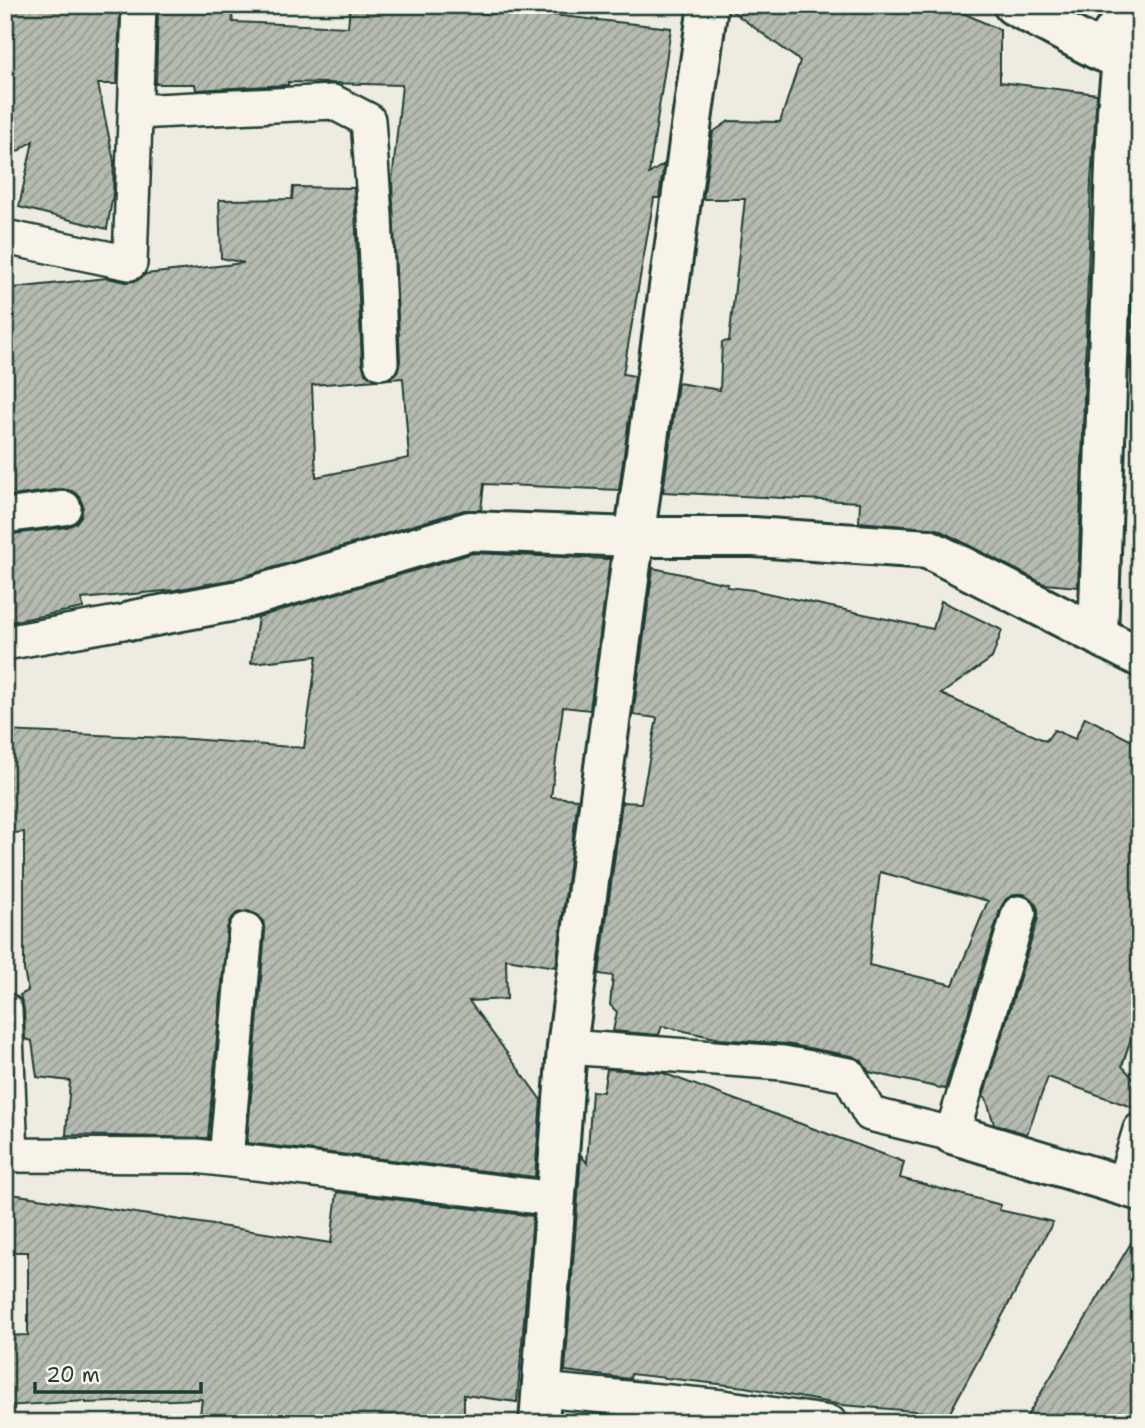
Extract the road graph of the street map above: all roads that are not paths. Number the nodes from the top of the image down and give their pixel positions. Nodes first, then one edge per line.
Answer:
1 (139, 5) edge
2 (708, 5) edge
3 (1013, 5) edge
4 (1133, 5) edge
5 (1120, 59) edge
6 (136, 112) junction
7 (5, 237) edge
8 (381, 362) dead end
9 (64, 509) dead end
10 (5, 516) edge
11 (634, 537) junction
12 (134, 620) joint
13 (1098, 635) junction
14 (5, 643) edge
15 (1140, 657) edge
16 (1019, 913) dead end
17 (246, 930) dead end
18 (5, 1010) edge
19 (567, 1046) junction
20 (1140, 1130) edge
21 (951, 1134) junction
22 (8, 1155) edge
23 (226, 1159) junction
24 (1131, 1188) edge
25 (556, 1199) junction
26 (540, 1406) edge
27 (830, 1423) edge

1 - 6 lane
2 - 11 street
3 - 5 street
4 - 5 street
5 - 13 street
6 - 7 lane
6 - 8 lane
9 - 10 lane
11 - 12 street
11 - 13 street
11 - 19 street
12 - 14 lane
13 - 15 street
16 - 21 lane
17 - 23 lane
18 - 22 lane
19 - 21 lane
19 - 25 street
20 - 24 lane
21 - 24 street
22 - 23 lane
23 - 25 lane
25 - 26 street
26 - 27 lane

